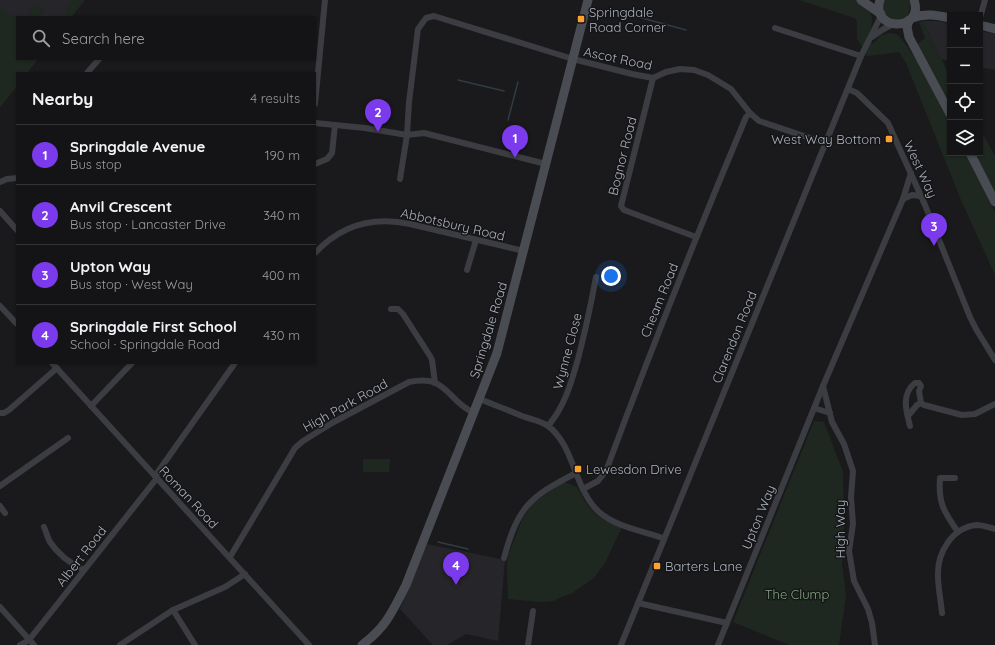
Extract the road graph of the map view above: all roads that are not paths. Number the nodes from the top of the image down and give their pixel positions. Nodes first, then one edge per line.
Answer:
1 (325, 0) edge
2 (588, 0) edge
3 (861, 0) edge
4 (880, 0) edge
5 (916, 0) edge
6 (985, 0) edge
7 (982, 12) edge
8 (935, 14) junction
9 (881, 15) junction
10 (947, 17) edge
11 (910, 19) junction
12 (894, 24) junction
13 (983, 26) edge
14 (775, 28) dead end
15 (995, 29) edge
16 (871, 38) junction
17 (918, 54) junction
18 (861, 56) junction
19 (573, 59) junction
20 (98, 60) edge
21 (88, 72) edge
22 (653, 78) junction
23 (848, 89) junction
24 (316, 94) edge
25 (947, 108) edge
26 (750, 113) junction
27 (316, 123) edge
28 (335, 125) junction
29 (407, 135) junction
30 (825, 143) junction
31 (972, 156) edge
32 (316, 164) edge
33 (546, 164) junction
34 (911, 173) junction
35 (16, 178) edge
36 (400, 179) dead end
37 (0, 182) edge
38 (921, 196) junction
39 (903, 199) junction
40 (995, 202) edge
41 (0, 211) edge
42 (16, 229) edge
43 (696, 237) junction
44 (476, 240) junction
45 (524, 251) junction
46 (316, 252) edge
47 (467, 270) dead end
48 (596, 277) dead end
49 (0, 306) edge
50 (391, 309) dead end
51 (16, 323) edge
52 (995, 360) edge
53 (131, 364) edge
54 (234, 364) edge
55 (54, 365) edge
56 (435, 383) junction
57 (823, 386) junction
58 (480, 399) junction
59 (921, 402) junction
60 (995, 404) edge
61 (91, 406) junction
62 (814, 408) junction
63 (0, 412) edge
64 (474, 413) junction
65 (830, 413) junction
66 (908, 416) junction
67 (548, 426) junction
68 (910, 426) dead end
69 (68, 438) dead end
70 (576, 473) junction
71 (156, 477) junction
72 (955, 478) dead end
73 (0, 486) edge
74 (583, 489) junction
75 (0, 506) edge
76 (6, 513) dead end
77 (44, 527) dead end
78 (995, 529) edge
79 (958, 532) junction
80 (663, 538) junction
81 (230, 557) junction
82 (504, 558) dead end
83 (84, 570) junction
84 (245, 574) junction
85 (638, 603) junction
86 (0, 607) edge
87 (173, 610) junction
88 (533, 611) dead end
89 (942, 613) dead end
90 (727, 622) junction
91 (30, 640) junction
92 (20, 645) edge
93 (34, 645) edge
94 (120, 645) edge
95 (195, 645) edge
96 (309, 645) edge
97 (362, 645) edge
98 (528, 645) edge
99 (620, 645) edge
100 (718, 645) edge
101 (875, 645) edge

1 - 24 street
2 - 19 street, Springdale Road
3 - 9 street
4 - 9 street
5 - 8 street
5 - 11 street
6 - 7 street
8 - 10 street
8 - 11 street
9 - 12 street
9 - 16 street, Clarendon Road
11 - 12 street
11 - 17 street
12 - 16 street, Clarendon Road
12 - 17 street
13 - 15 street
14 - 18 street
16 - 18 street, Clarendon Road
17 - 25 street
18 - 23 street, Clarendon Road
19 - 22 street, Ascot Road
19 - 29 street, Ascot Road
19 - 33 street, Springdale Road
20 - 21 street
22 - 26 street, Ascot Road
22 - 43 street, Bognor Road
23 - 30 street, Clarendon Road
23 - 34 street, West Way
26 - 30 street, Ascot Road
26 - 43 street, Cheam Road
27 - 28 street
28 - 29 street
28 - 32 street
29 - 33 street
29 - 36 street, Ascot Road
30 - 80 street, Clarendon Road
31 - 40 street
33 - 45 street, Springdale Road
34 - 38 street, West Way
34 - 39 street, Upton Way
35 - 37 street
38 - 39 street
38 - 52 street, West Way
39 - 57 street, Upton Way
41 - 42 street
43 - 74 street, Cheam Road
44 - 45 street, Abbotsbury Road
44 - 46 street, Abbotsbury Road
44 - 47 street
45 - 58 street, Springdale Road
48 - 67 street, Wynne Close
49 - 51 street
50 - 56 street
53 - 61 street
54 - 71 street
55 - 61 street, Roman Road
55 - 63 street
56 - 64 street
56 - 81 street, High Park Road
57 - 62 street, Upton Way
57 - 65 street, High Way
58 - 64 street, Springdale Road
58 - 67 street
59 - 60 street
59 - 66 street
59 - 66 street
61 - 71 street, Roman Road
62 - 65 street
62 - 90 street, Upton Way
64 - 97 street, Springdale Road
65 - 101 street, High Way
66 - 68 street
67 - 70 street
69 - 73 street
70 - 74 street
70 - 82 street
71 - 81 street, Roman Road
71 - 83 street, Albert Road
72 - 79 street
74 - 80 street
75 - 76 street
77 - 83 street
78 - 79 street
79 - 89 street
80 - 85 street, Clarendon Road
81 - 84 street, Roman Road
83 - 91 street, Albert Road
84 - 87 street
84 - 96 street, Roman Road
85 - 90 street
85 - 99 street, Clarendon Road
86 - 91 street
87 - 94 street
87 - 95 street
88 - 98 street
90 - 100 street, Upton Way
91 - 92 street, Albert Road
91 - 93 street

